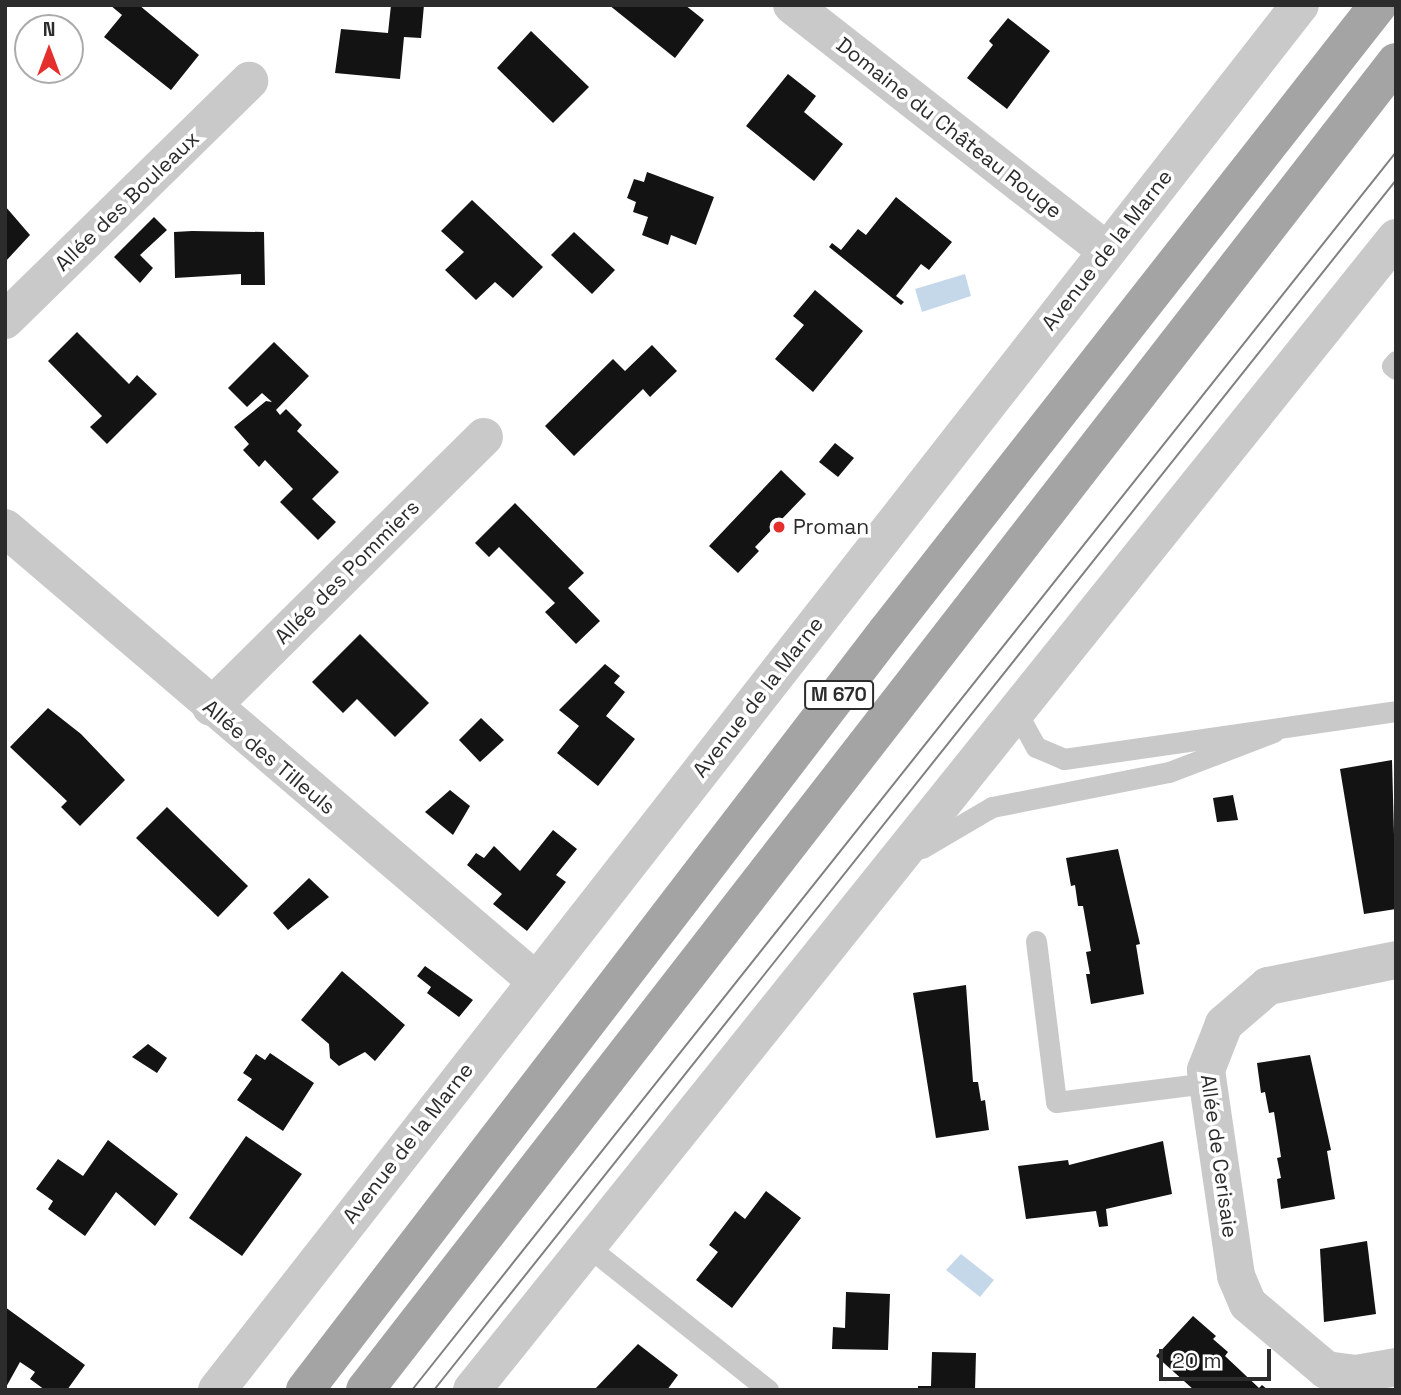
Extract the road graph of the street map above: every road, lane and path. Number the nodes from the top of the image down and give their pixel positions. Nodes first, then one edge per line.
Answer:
1 (792, 5) edge
2 (1300, 5) edge
3 (1378, 5) edge
4 (1396, 62) edge
5 (249, 81) dead end
6 (1396, 238) edge
7 (1106, 250) junction
8 (5, 320) edge
9 (1396, 361) edge
10 (1396, 369) edge
11 (484, 437) dead end
12 (5, 528) edge
13 (211, 707) junction
14 (1396, 711) edge
15 (1017, 713) junction
16 (1274, 732) junction
17 (887, 874) junction
18 (1036, 941) dead end
19 (1396, 960) edge
20 (536, 981) junction
21 (1206, 1083) junction
22 (586, 1245) junction
23 (1396, 1367) edge
24 (217, 1390) edge
25 (305, 1390) edge
26 (365, 1390) edge
27 (472, 1390) edge
28 (768, 1390) edge

1 - 7 street, Domaine du Château Rouge
2 - 7 street, Avenue de la Marne
3 - 25 main road, M 670
4 - 26 main road, M 670
5 - 8 street, Allée des Bouleaux
6 - 15 street
7 - 20 street, Avenue de la Marne
9 - 10 lane
11 - 13 street, Allée des Pommiers
12 - 13 street, Allée des Tilleuls
13 - 20 street, Allée des Tilleuls
14 - 16 lane
15 - 16 lane
15 - 17 street
16 - 17 lane
17 - 22 street
18 - 21 lane
19 - 21 street, Allée de Cerisaie
20 - 24 street, Avenue de la Marne
21 - 23 street, Allée de Cerisaie
22 - 27 street
22 - 28 lane

